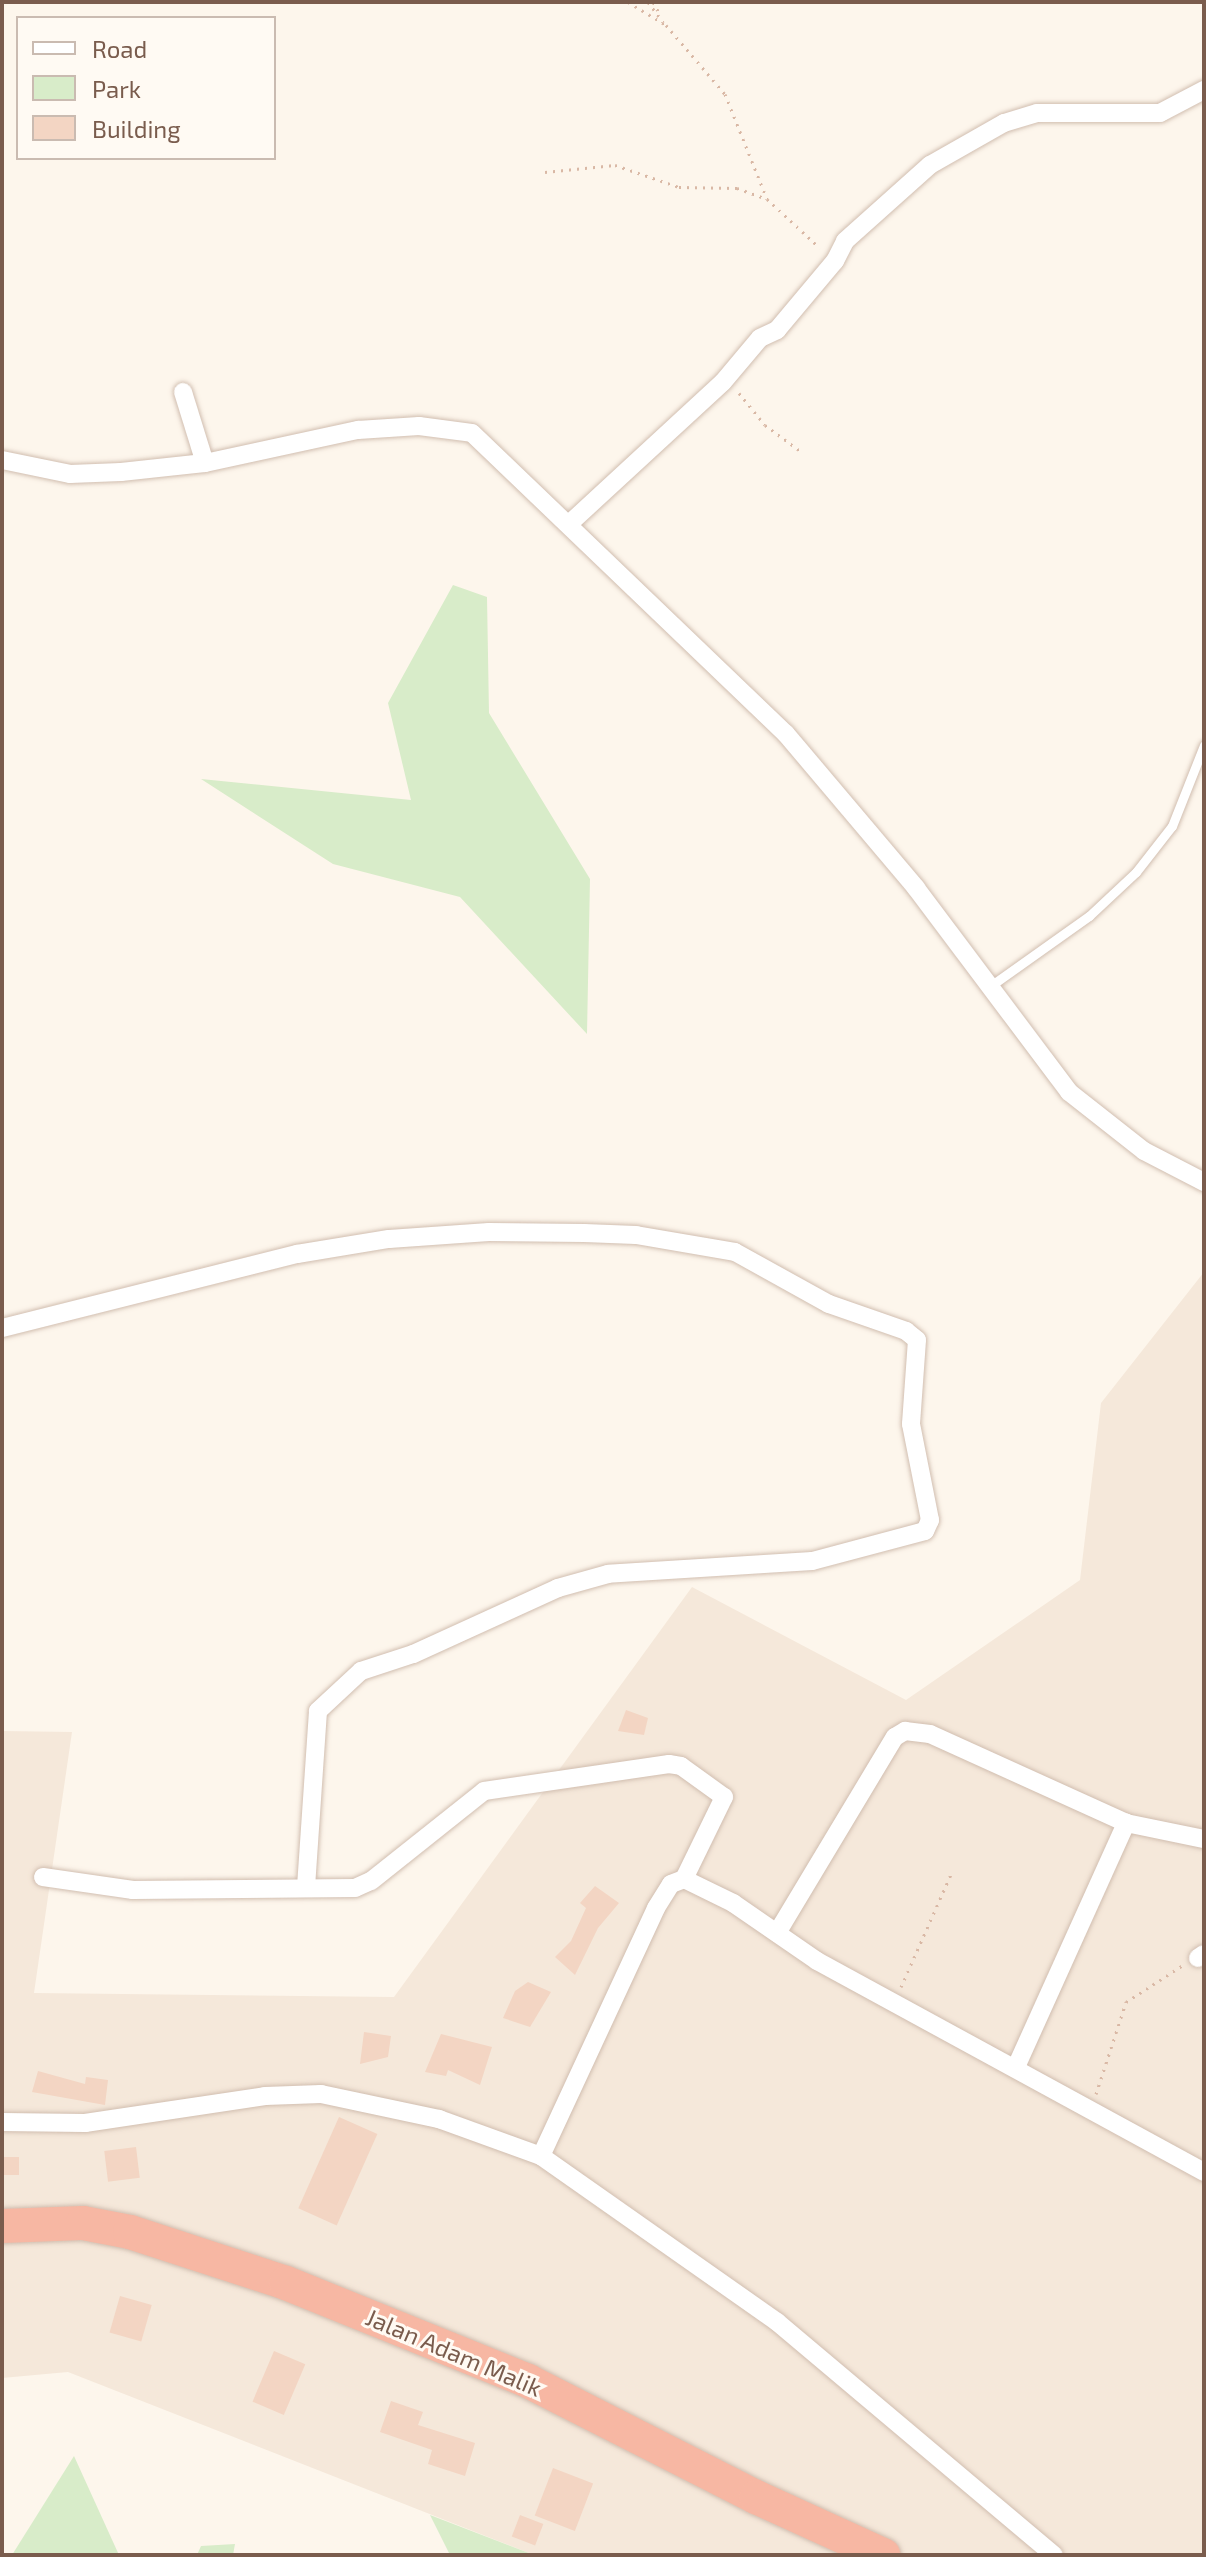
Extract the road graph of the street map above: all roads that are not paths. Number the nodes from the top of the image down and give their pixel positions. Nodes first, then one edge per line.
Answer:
1 (1204, 90) edge
2 (183, 392) dead end
3 (2, 460) edge
4 (205, 463) junction
5 (569, 524) junction
6 (1204, 745) edge
7 (989, 987) junction
8 (1204, 1182) edge
9 (2, 1328) edge
10 (1126, 1823) junction
11 (1204, 1839) edge
12 (43, 1877) dead end
13 (684, 1879) junction
14 (306, 1887) junction
15 (777, 1933) junction
16 (1016, 2067) junction
17 (2, 2122) edge
18 (541, 2156) junction
19 (1204, 2172) edge
20 (2, 2226) edge
21 (883, 2555) edge
22 (1054, 2555) edge

1 - 5 street
2 - 4 street
3 - 4 street
4 - 5 street
5 - 7 street
6 - 7 lane
7 - 8 street
9 - 14 street
10 - 11 street
10 - 15 street
10 - 16 street
12 - 14 street
13 - 14 street
13 - 15 street
13 - 18 street
15 - 16 street
16 - 19 street
17 - 18 street
18 - 22 street
20 - 21 highway, Jalan Adam Malik

